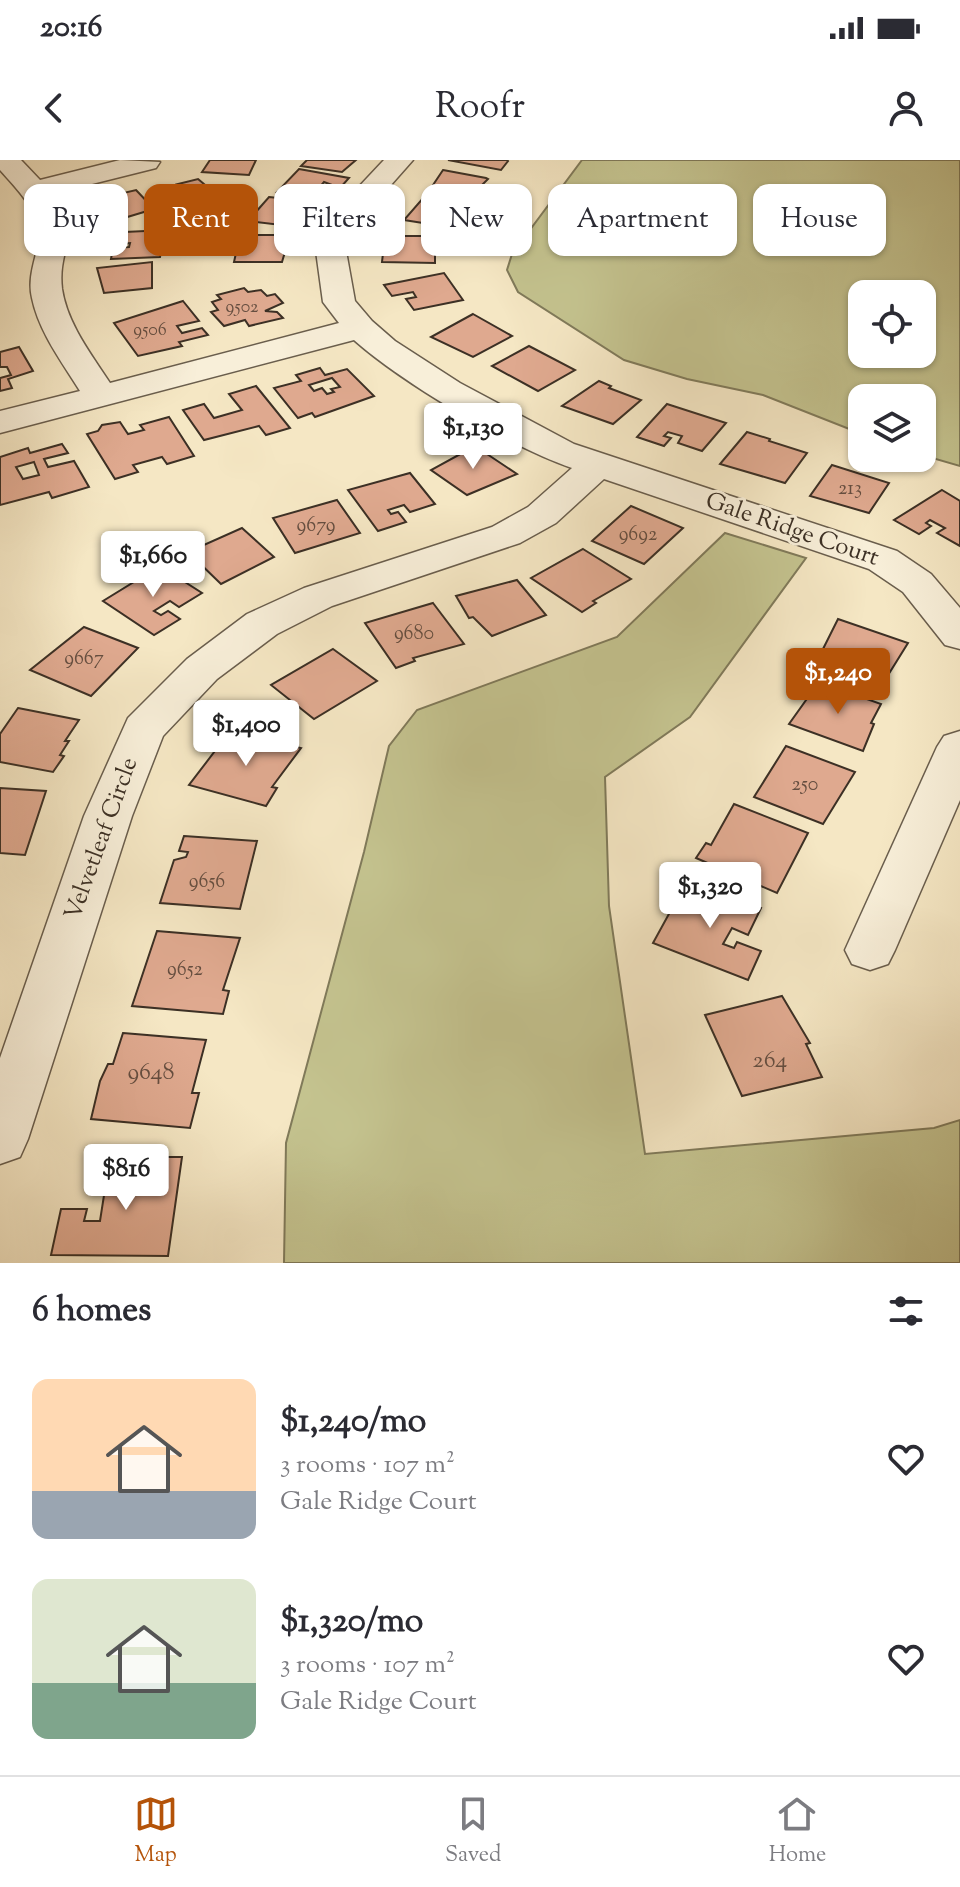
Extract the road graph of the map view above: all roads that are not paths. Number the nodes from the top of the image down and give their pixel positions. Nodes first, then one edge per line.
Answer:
1 (6, 160) edge
2 (399, 160) edge
3 (146, 162) dead end
4 (28, 184) edge
5 (58, 184) edge
6 (51, 256) edge
7 (360, 328) junction
8 (100, 395) junction
9 (0, 422) edge
10 (598, 464) junction
11 (960, 635) edge
12 (960, 747) edge
13 (870, 950) dead end
14 (0, 1139) edge

1 - 4 street
2 - 7 street, Gale Ridge Court
3 - 5 street
6 - 8 street
7 - 8 street
7 - 10 street, Gale Ridge Court
8 - 9 street
10 - 11 street, Gale Ridge Court
10 - 14 street, Velvetleaf Circle
12 - 13 street

